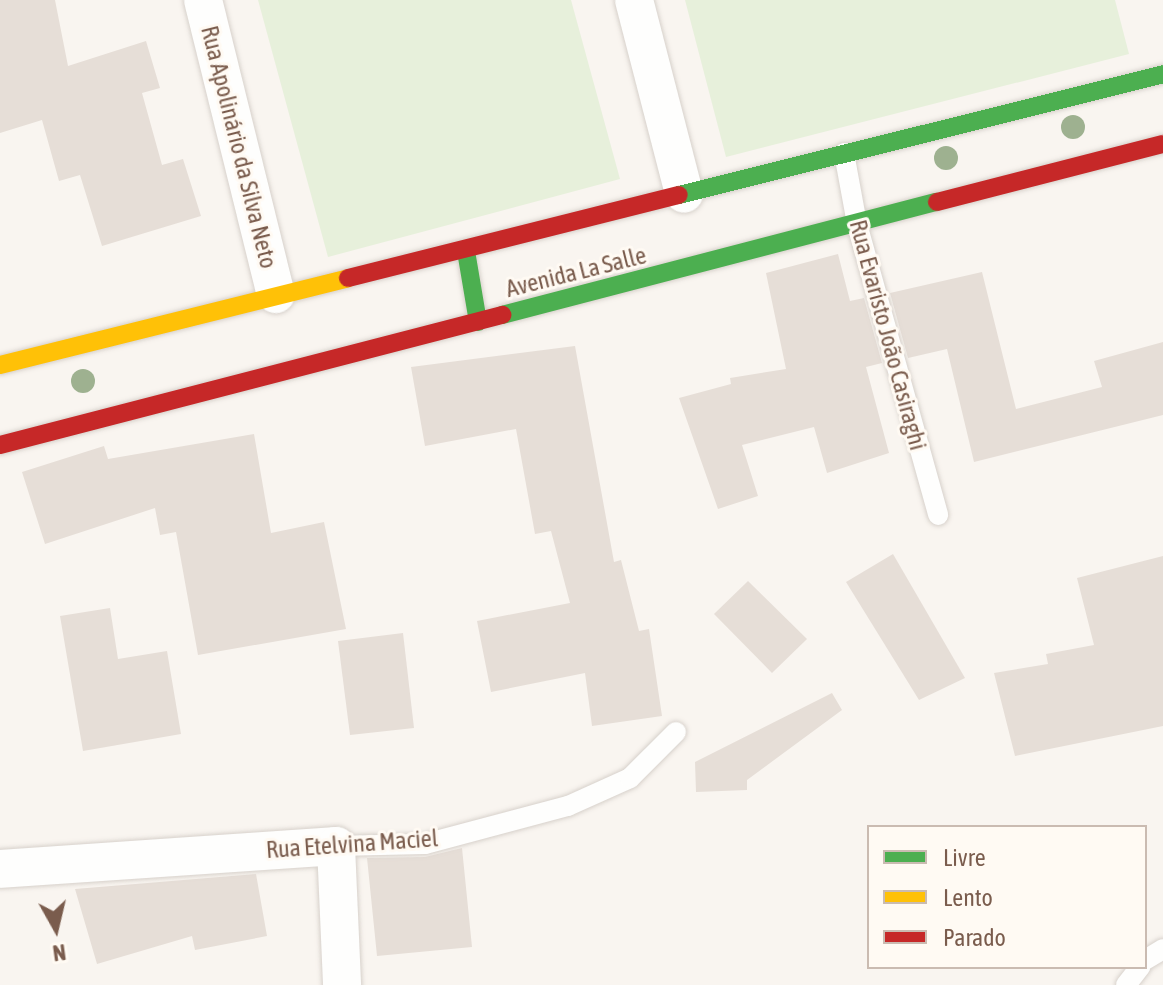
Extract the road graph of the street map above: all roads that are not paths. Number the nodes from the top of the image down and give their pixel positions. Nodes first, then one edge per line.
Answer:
1 (203, 0) edge
2 (634, 0) edge
3 (1163, 74) edge
4 (1163, 144) edge
5 (844, 153) junction
6 (684, 194) junction
7 (857, 224) junction
8 (466, 251) junction
9 (276, 294) junction
10 (478, 322) junction
11 (0, 365) edge
12 (0, 445) edge
13 (938, 515) dead end
14 (676, 732) dead end
15 (336, 846) junction
16 (0, 869) edge
17 (1138, 969) edge
18 (342, 985) edge
19 (1126, 985) edge

1 - 9 street, Rua Apolinário da Silva Neto
2 - 6 street
3 - 5 main road, Avenida La Salle
4 - 7 main road, Avenida La Salle
5 - 6 main road, Avenida La Salle
5 - 7 lane, Rua Evaristo João Casiraghi
6 - 8 main road, Avenida La Salle
7 - 10 main road, Avenida La Salle
7 - 13 lane, Rua Evaristo João Casiraghi
8 - 9 main road, Avenida La Salle
8 - 10 main road
9 - 11 main road, Avenida La Salle
10 - 12 main road, Avenida La Salle
14 - 15 lane, Rua Etelvina Maciel
15 - 16 street, Rua Etelvina Maciel
15 - 18 street
17 - 19 lane

